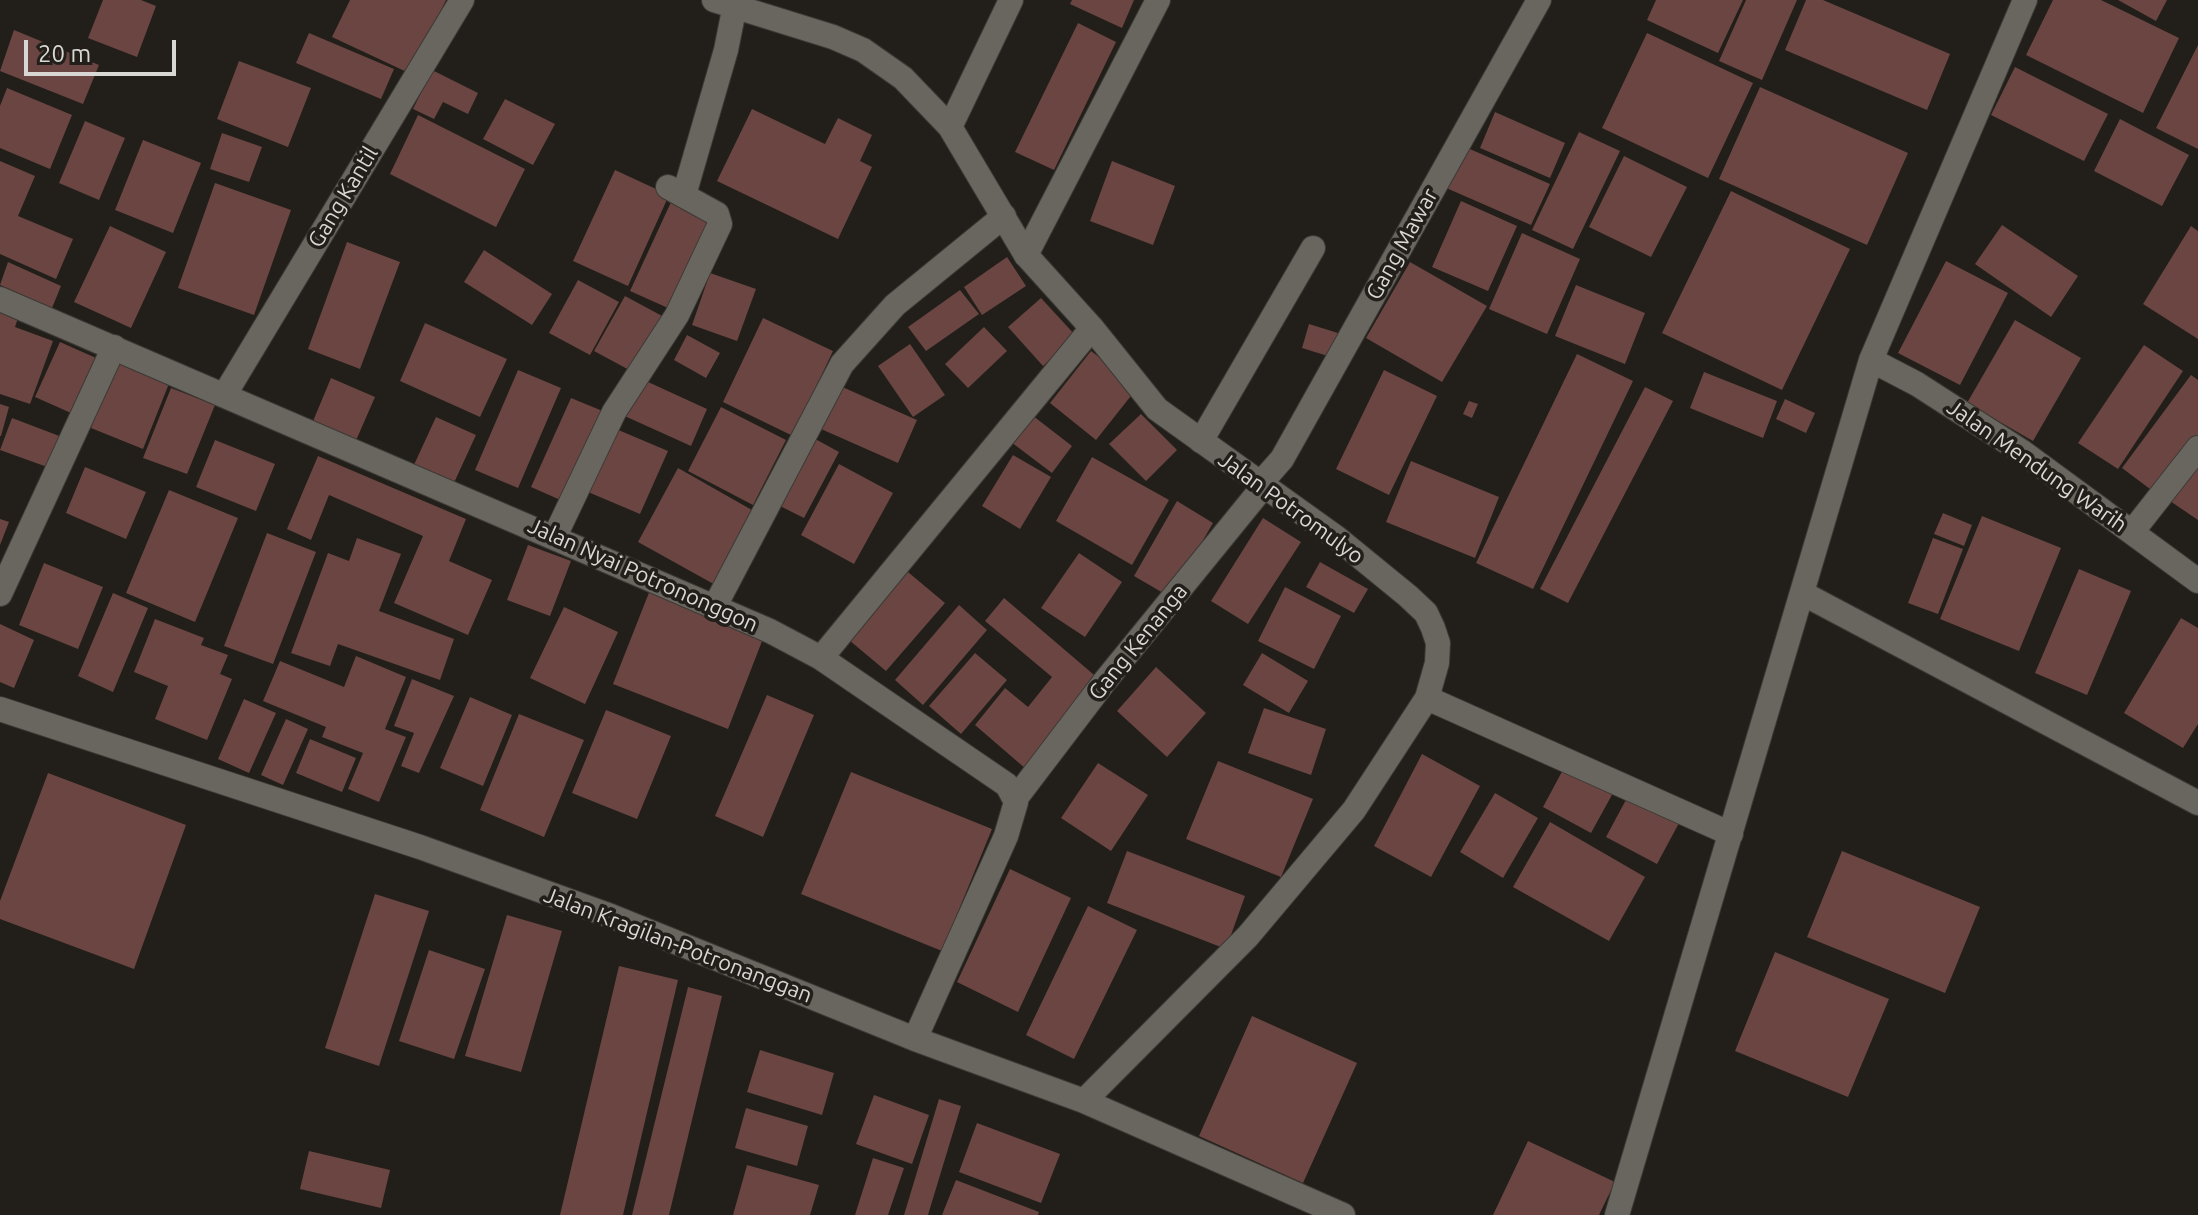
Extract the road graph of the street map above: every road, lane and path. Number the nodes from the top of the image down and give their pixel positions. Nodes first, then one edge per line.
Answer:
1 (462, 0) edge
2 (1011, 0) edge
3 (1158, 0) edge
4 (1539, 0) edge
5 (2025, 0) edge
6 (728, 2) edge
7 (950, 127) junction
8 (1004, 216) junction
9 (1313, 248) dead end
10 (1026, 255) junction
11 (0, 299) edge
12 (1092, 328) junction
13 (114, 347) junction
14 (1871, 360) junction
15 (225, 394) junction
16 (1201, 441) junction
17 (2198, 448) edge
18 (1261, 486) junction
19 (2132, 532) junction
20 (555, 536) junction
21 (2198, 581) edge
22 (1802, 593) junction
23 (0, 594) edge
24 (715, 606) junction
25 (821, 658) junction
26 (1427, 698) junction
27 (0, 709) edge
28 (1016, 798) junction
29 (2198, 803) edge
30 (1731, 834) junction
31 (915, 1039) junction
32 (1084, 1101) junction
33 (1343, 1215) edge
34 (1617, 1215) edge

1 - 15 street, Gang Kantil
2 - 7 street
3 - 10 street
4 - 18 street, Gang Mawar
5 - 14 street
6 - 7 street, Jalan Potromulyo
6 - 20 street
7 - 8 street, Jalan Potromulyo
8 - 10 street, Jalan Potromulyo
8 - 24 street
9 - 16 street
10 - 12 street, Jalan Potromulyo
11 - 13 street, Jalan Nyai Potrononggon
12 - 16 street, Jalan Potromulyo
12 - 25 street
13 - 15 street, Jalan Nyai Potrononggon
13 - 23 street
14 - 19 street, Jalan Mendung Warih
14 - 22 street
15 - 20 street, Jalan Nyai Potrononggon
16 - 18 street, Jalan Potromulyo
17 - 19 street
18 - 26 street, Jalan Potromulyo
18 - 28 street, Gang Kenanga
19 - 21 street, Jalan Mendung Warih
20 - 24 street, Jalan Nyai Potrononggon
22 - 29 street
22 - 30 street
24 - 25 street, Jalan Nyai Potrononggon
25 - 28 street, Jalan Nyai Potrononggon
26 - 30 street
26 - 32 street, Jalan Potromulyo
27 - 31 street, Jalan Kragilan-Potronanggan
28 - 31 street
30 - 34 street
31 - 32 street, Jalan Kragilan-Potronanggan
32 - 33 street, Jalan Kragilan-Potronanggan

